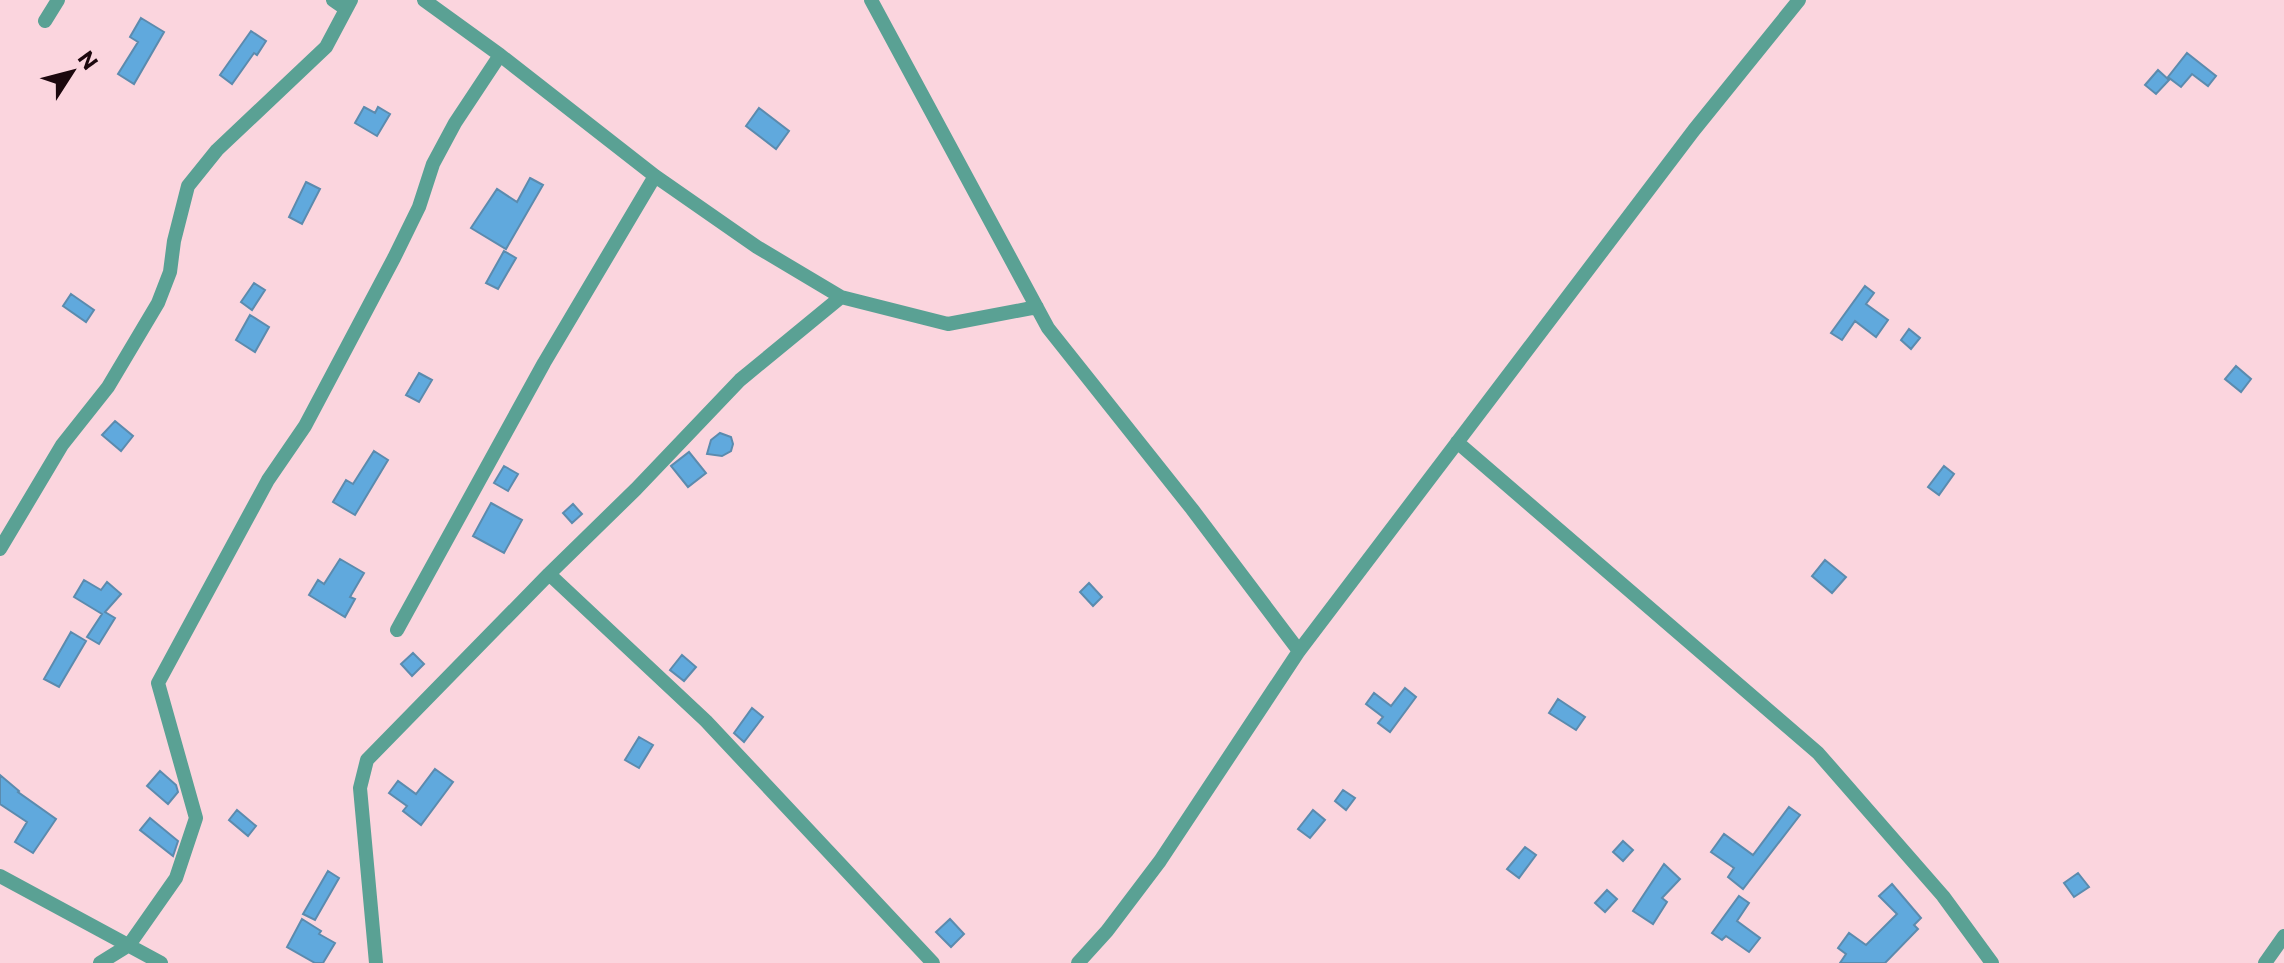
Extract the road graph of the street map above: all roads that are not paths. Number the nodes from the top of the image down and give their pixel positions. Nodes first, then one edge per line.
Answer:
1 (58, 0) edge
2 (333, 0) edge
3 (424, 0) edge
4 (871, 0) edge
5 (1799, 0) edge
6 (349, 4) edge
7 (45, 21) dead end
8 (500, 55) junction
9 (655, 176) junction
10 (841, 297) junction
11 (1037, 307) junction
12 (1457, 442) junction
13 (0, 549) edge
14 (549, 574) junction
15 (397, 630) dead end
16 (1299, 651) junction
17 (0, 876) edge
18 (2284, 936) edge
19 (129, 945) junction
20 (100, 963) edge
21 (161, 963) edge
22 (376, 963) edge
23 (933, 963) edge
24 (1078, 963) edge
25 (1992, 963) edge
26 (2265, 963) edge

1 - 7 street
2 - 6 street
3 - 8 street
4 - 11 street
5 - 12 street
6 - 13 street
8 - 9 street
8 - 19 street
9 - 10 street
9 - 15 street
10 - 11 street
10 - 14 street
11 - 16 street
12 - 16 street
12 - 25 street
14 - 22 street
14 - 23 street
16 - 24 street
17 - 19 street
18 - 26 street
19 - 20 street
19 - 21 street

